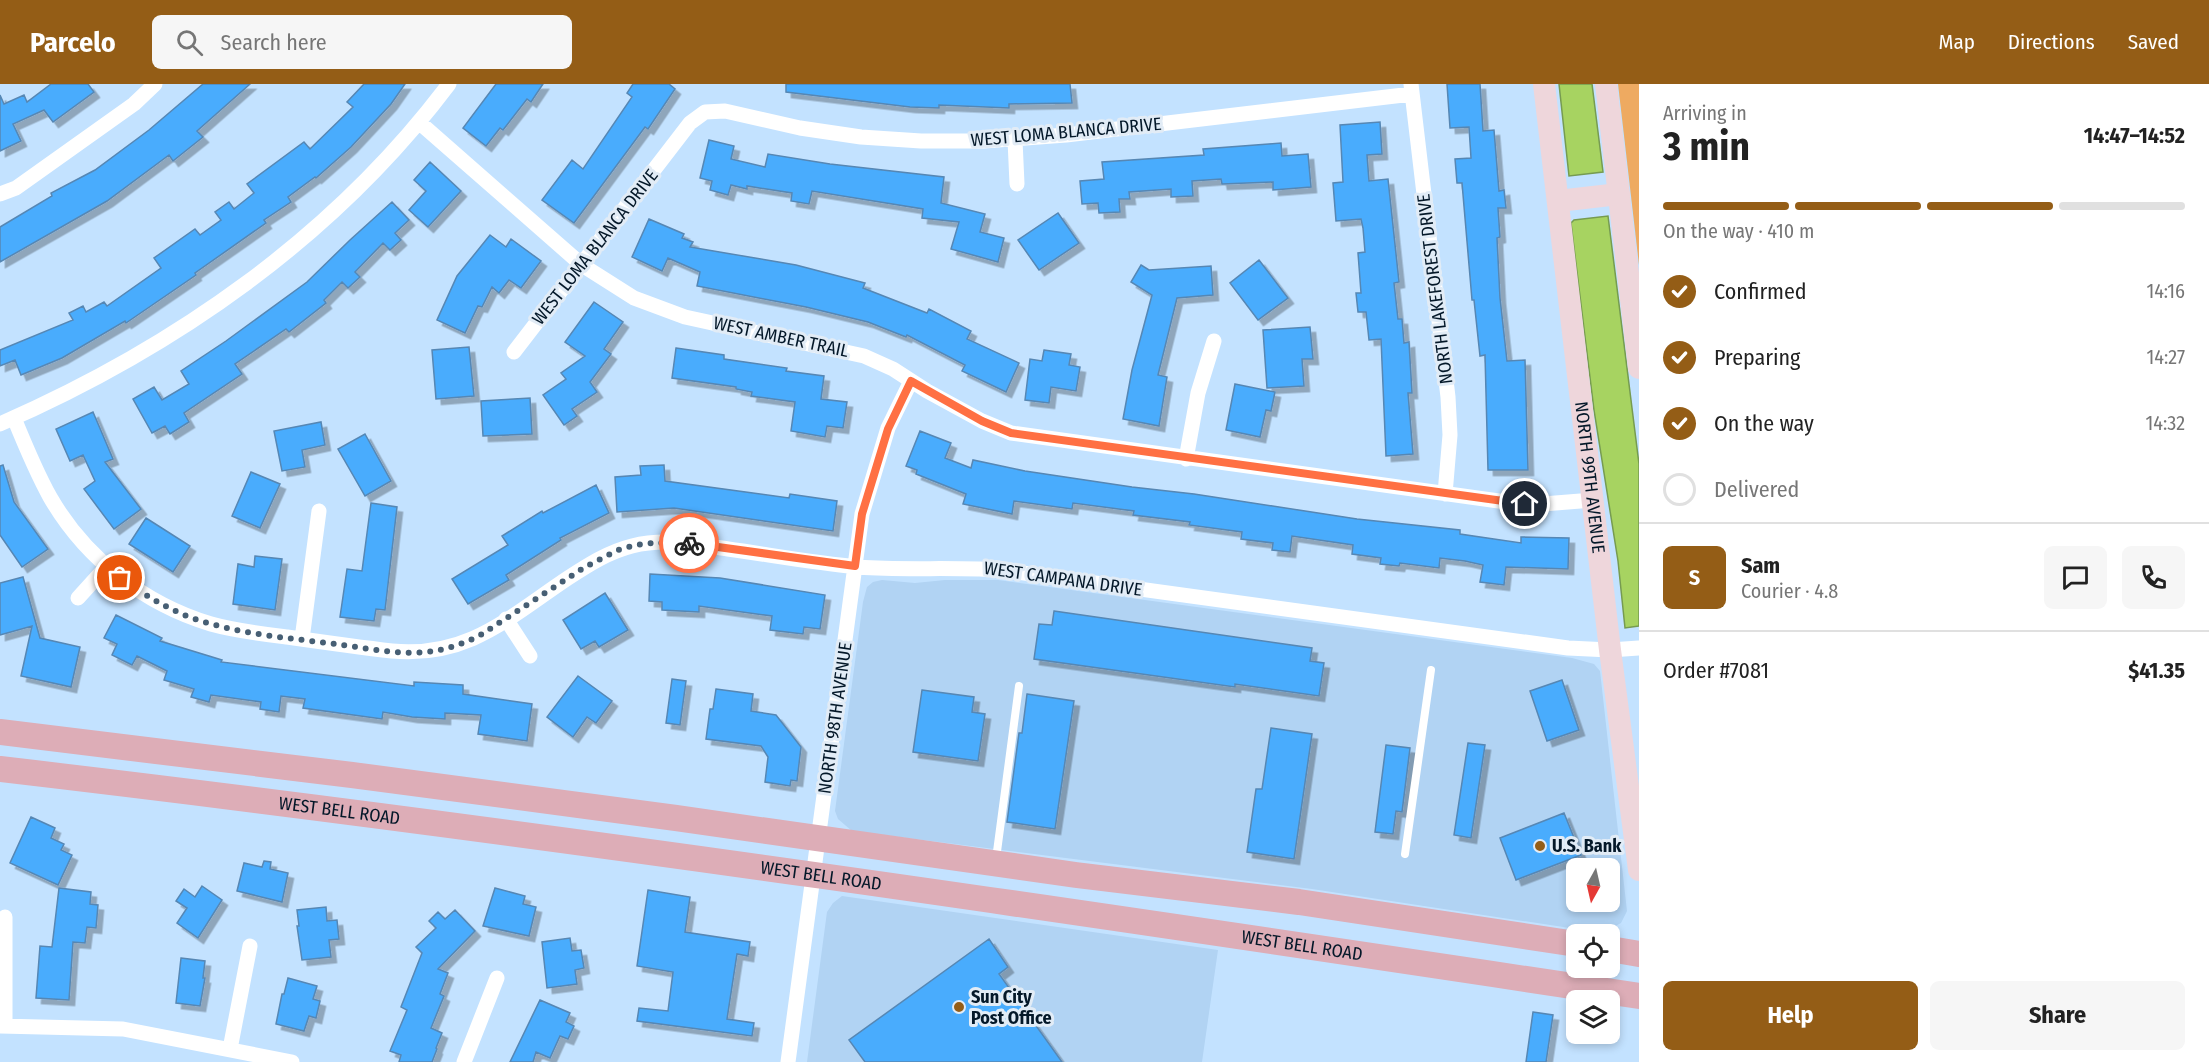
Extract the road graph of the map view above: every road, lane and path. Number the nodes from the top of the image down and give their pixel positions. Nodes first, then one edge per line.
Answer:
1 (155, 84) edge
2 (449, 84) edge
3 (1544, 84) edge
4 (1606, 84) edge
5 (1411, 89) edge
6 (420, 123) junction
7 (1015, 140) junction
8 (1017, 184) dead end
9 (0, 194) edge
10 (1619, 194) junction
11 (1558, 201) junction
12 (582, 265) junction
13 (1214, 341) dead end
14 (514, 351) dead end
15 (1639, 368) edge
16 (911, 381) junction
17 (7, 422) edge
18 (1186, 459) junction
19 (1445, 494) junction
20 (1593, 500) junction
21 (319, 511) dead end
22 (106, 566) junction
23 (855, 566) junction
24 (78, 598) dead end
25 (506, 619) junction
26 (302, 639) junction
27 (1639, 648) edge
28 (1610, 650) junction
29 (530, 656) dead end
30 (1431, 670) dead end
31 (1018, 686) dead end
32 (0, 732) edge
33 (1626, 762) junction
34 (0, 769) edge
35 (1639, 782) edge
36 (819, 839) junction
37 (1405, 854) dead end
38 (996, 863) junction
39 (1639, 870) edge
40 (814, 875) junction
41 (5, 917) dead end
42 (1566, 943) edge
43 (250, 946) dead end
44 (1620, 951) edge
45 (1639, 954) edge
46 (497, 978) dead end
47 (1639, 996) edge
48 (2, 1026) edge
49 (230, 1049) junction
50 (292, 1062) edge
51 (464, 1062) edge
52 (788, 1062) edge

1 - 9 street
2 - 6 street
3 - 11 main road, NORTH 99TH AVENUE
4 - 10 main road
5 - 7 street, WEST LOMA BLANCA DRIVE
5 - 19 street, NORTH LAKEFOREST DRIVE
6 - 12 street, WEST AMBER TRAIL
6 - 17 street
7 - 8 street
7 - 12 street, WEST LOMA BLANCA DRIVE
10 - 11 main road
10 - 15 main road
11 - 20 main road, NORTH 99TH AVENUE
12 - 14 street, WEST LOMA BLANCA DRIVE
12 - 16 street, WEST AMBER TRAIL
13 - 18 street
16 - 18 street, WEST AMBER TRAIL
16 - 23 street, NORTH 98TH AVENUE
17 - 22 street, WEST CAMPANA DRIVE
18 - 19 street, WEST AMBER TRAIL
19 - 20 street, WEST AMBER TRAIL
20 - 28 main road, NORTH 99TH AVENUE
21 - 26 street
22 - 24 street
22 - 26 street, WEST CAMPANA DRIVE
23 - 25 street, WEST CAMPANA DRIVE
23 - 28 street, WEST CAMPANA DRIVE
23 - 36 street, NORTH 98TH AVENUE
25 - 26 street, WEST CAMPANA DRIVE
25 - 29 street
27 - 28 street, WEST CAMPANA DRIVE
28 - 33 main road, NORTH 99TH AVENUE
30 - 37 lane
31 - 38 lane
32 - 36 main road, WEST BELL ROAD
33 - 35 main road
33 - 39 main road, NORTH 99TH AVENUE
34 - 40 main road, WEST BELL ROAD
36 - 38 main road, WEST BELL ROAD
36 - 40 street, NORTH 98TH AVENUE
38 - 42 main road, WEST BELL ROAD
40 - 47 main road, WEST BELL ROAD
40 - 52 street, NORTH 98TH AVENUE
41 - 48 street
43 - 49 street
44 - 45 main road
46 - 51 street
48 - 49 street
49 - 50 street

